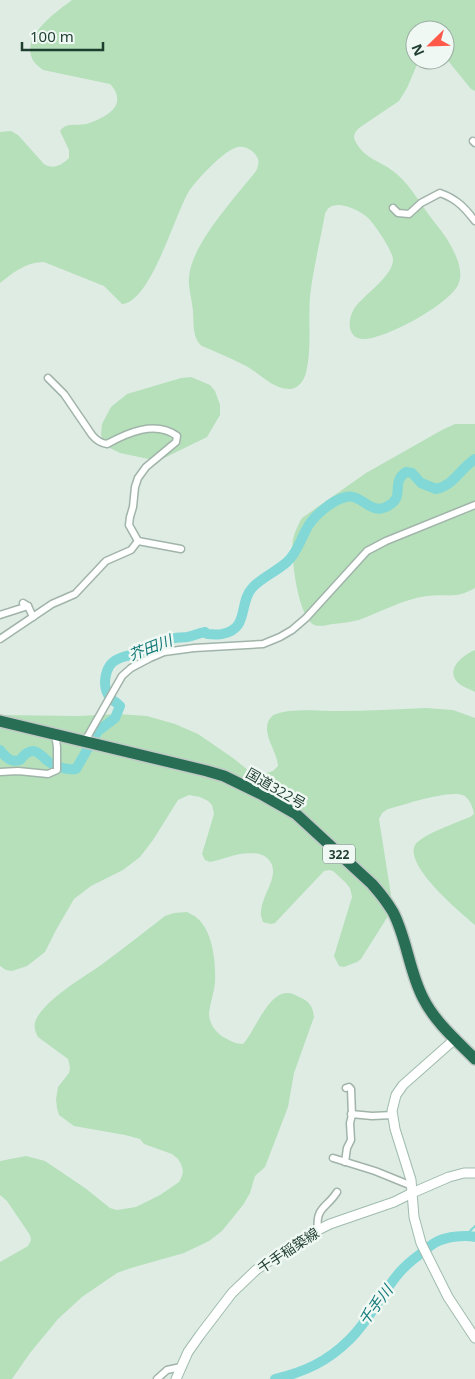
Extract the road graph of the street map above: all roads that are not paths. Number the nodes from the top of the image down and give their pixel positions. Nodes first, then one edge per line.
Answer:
1 (393, 208) dead end
2 (475, 222) edge
3 (48, 378) dead end
4 (475, 505) edge
5 (138, 541) junction
6 (182, 549) dead end
7 (0, 616) edge
8 (33, 617) junction
9 (0, 639) edge
10 (0, 722) edge
11 (56, 734) junction
12 (87, 742) junction
13 (0, 772) edge
14 (455, 1040) junction
15 (475, 1059) edge
16 (346, 1088) dead end
17 (352, 1114) junction
18 (393, 1115) junction
19 (333, 1158) dead end
20 (345, 1162) junction
21 (475, 1173) edge
22 (412, 1189) junction
23 (337, 1192) dead end
24 (318, 1230) junction
25 (475, 1338) edge
26 (181, 1367) junction
27 (157, 1379) edge
28 (176, 1379) edge

1 - 2 street
3 - 5 street
4 - 12 street
5 - 6 street
5 - 8 street
7 - 8 street
8 - 9 street
10 - 11 highway, 国道322号 / 322
11 - 12 highway, 国道322号 / 322
11 - 13 street
12 - 14 highway, 国道322号 / 322
14 - 15 highway, 国道322号 / 322
14 - 18 main road
16 - 17 street
17 - 18 street
17 - 20 street
18 - 22 main road
19 - 20 street
20 - 22 street
21 - 22 main road, 千手稲築線
22 - 24 main road, 千手稲築線
22 - 25 main road
23 - 24 street
24 - 26 main road, 千手稲築線
26 - 27 street
26 - 28 main road, 千手稲築線

